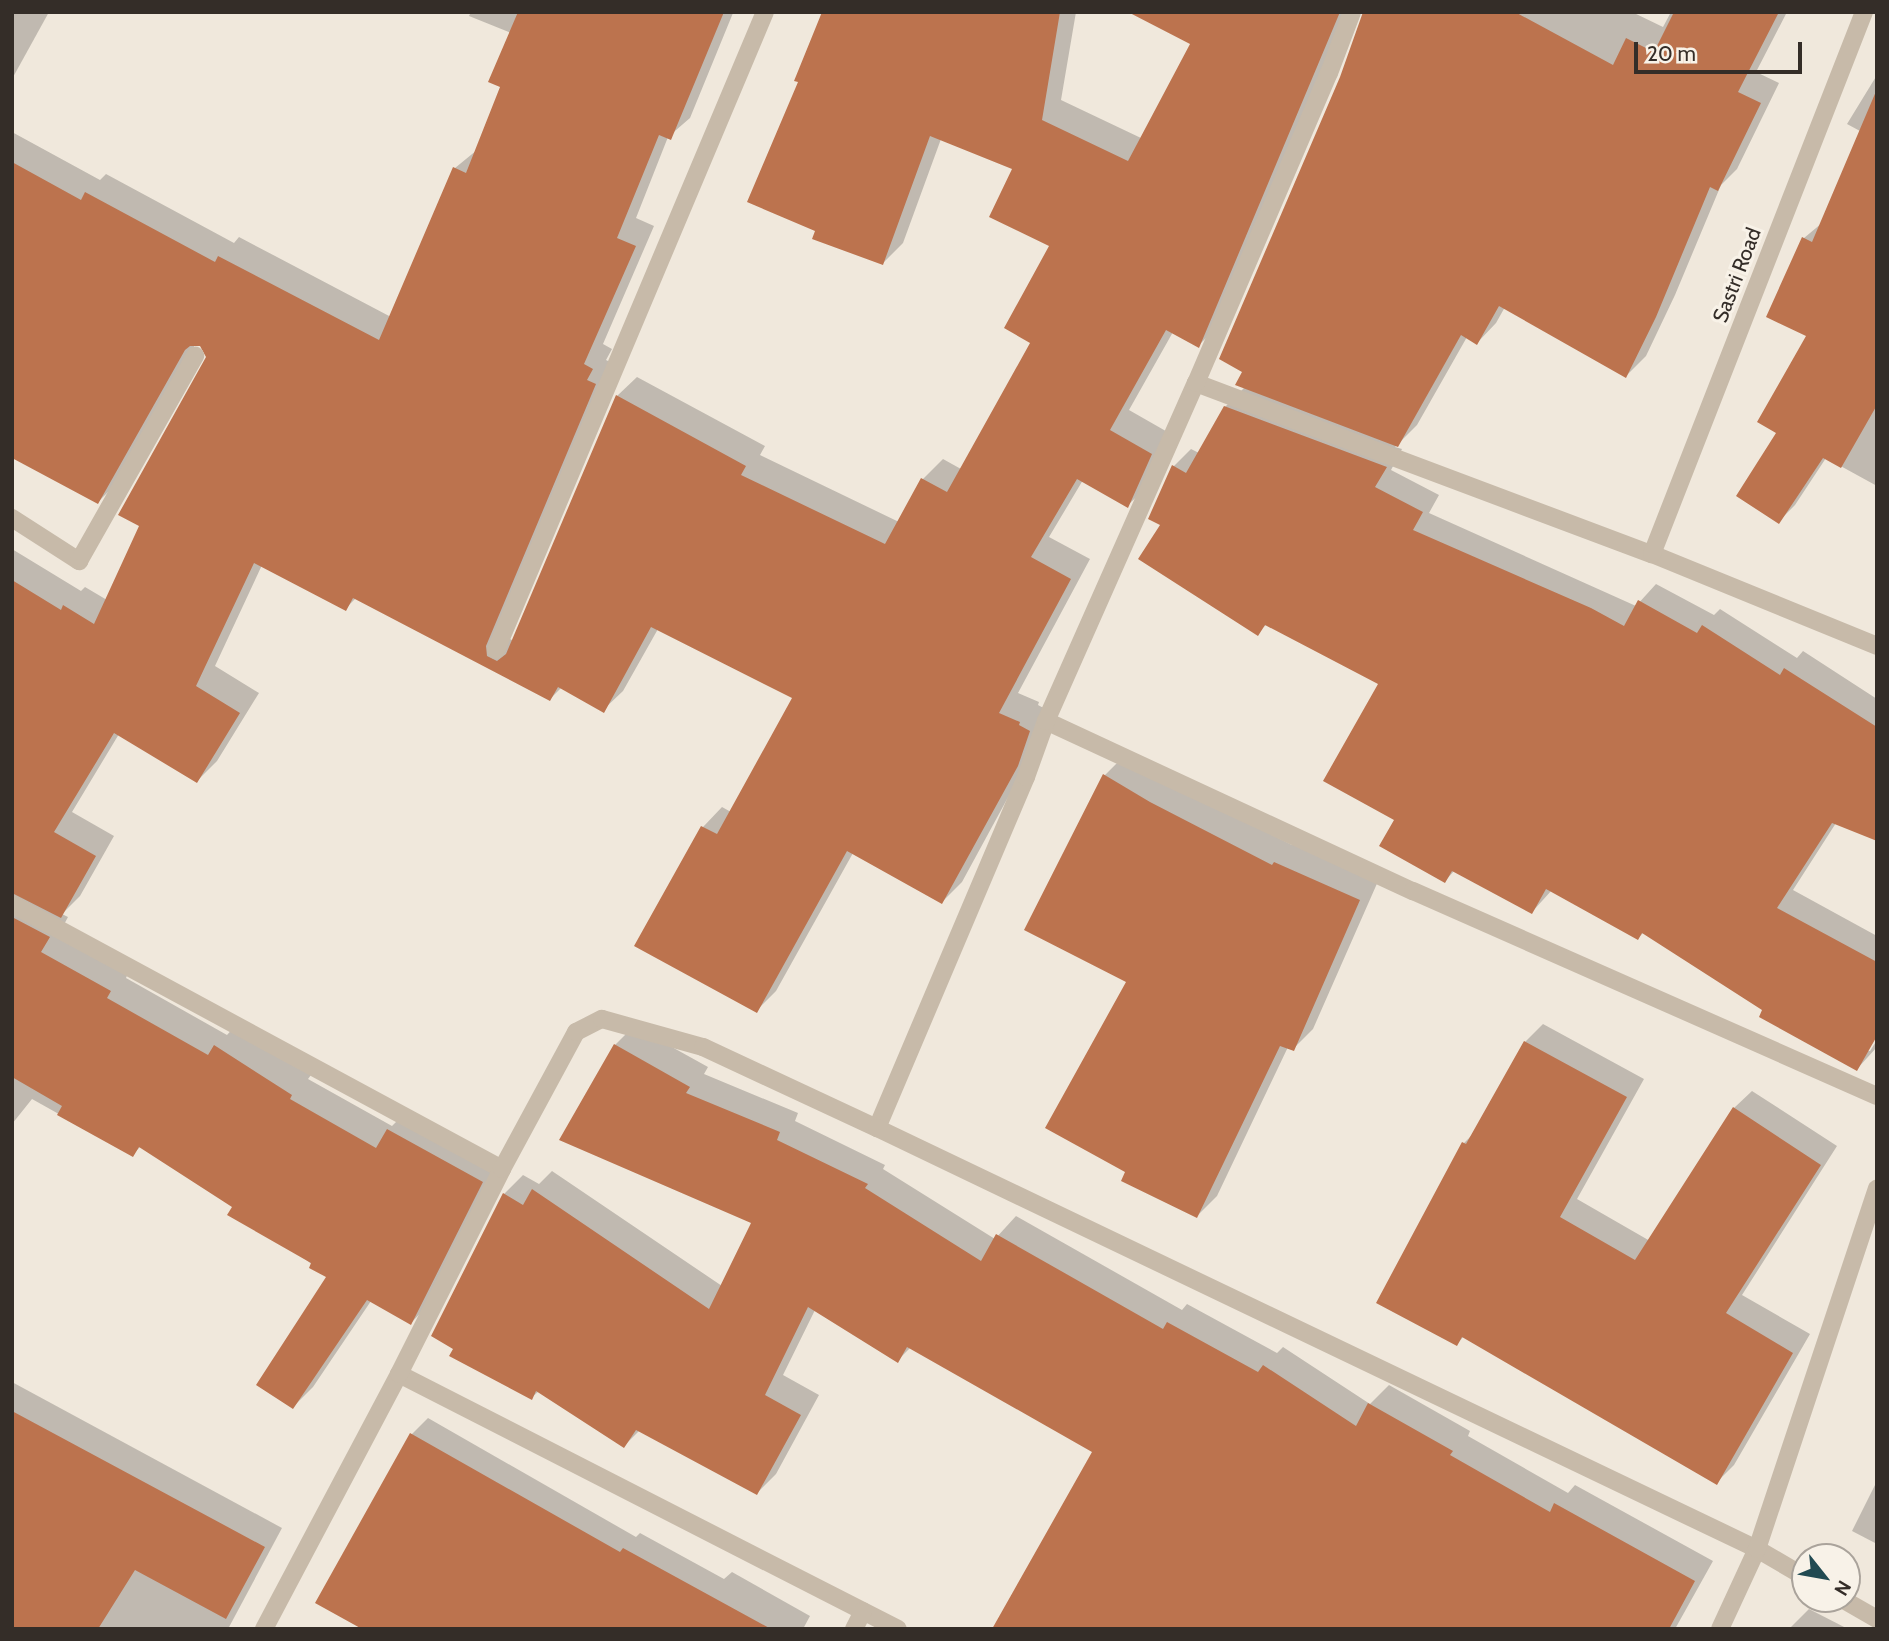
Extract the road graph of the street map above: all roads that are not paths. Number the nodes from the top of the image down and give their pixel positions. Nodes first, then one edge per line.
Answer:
1 (765, 12) edge
2 (1352, 12) edge
3 (1864, 12) edge
4 (195, 356) dead end
5 (1196, 383) junction
6 (12, 518) edge
7 (1652, 554) junction
8 (1877, 646) edge
9 (496, 650) dead end
10 (1046, 721) junction
11 (12, 904) edge
12 (1877, 1096) edge
13 (877, 1128) junction
14 (502, 1168) junction
15 (1877, 1188) edge
16 (399, 1374) junction
17 (1757, 1549) junction
18 (1791, 1569) edge
19 (1861, 1610) edge
20 (863, 1611) junction
21 (1877, 1619) edge
22 (264, 1629) edge
23 (853, 1629) edge
24 (898, 1629) edge
25 (1720, 1629) edge

1 - 9 street
2 - 5 street
3 - 7 street, Sastri Road
4 - 6 street
5 - 7 street
5 - 10 street
7 - 8 street
10 - 12 street
10 - 13 street
11 - 14 street
13 - 14 street
13 - 17 street
14 - 16 street
15 - 17 street
16 - 20 street
16 - 22 street
17 - 18 street
17 - 25 street
19 - 21 street
20 - 23 street
20 - 24 street

